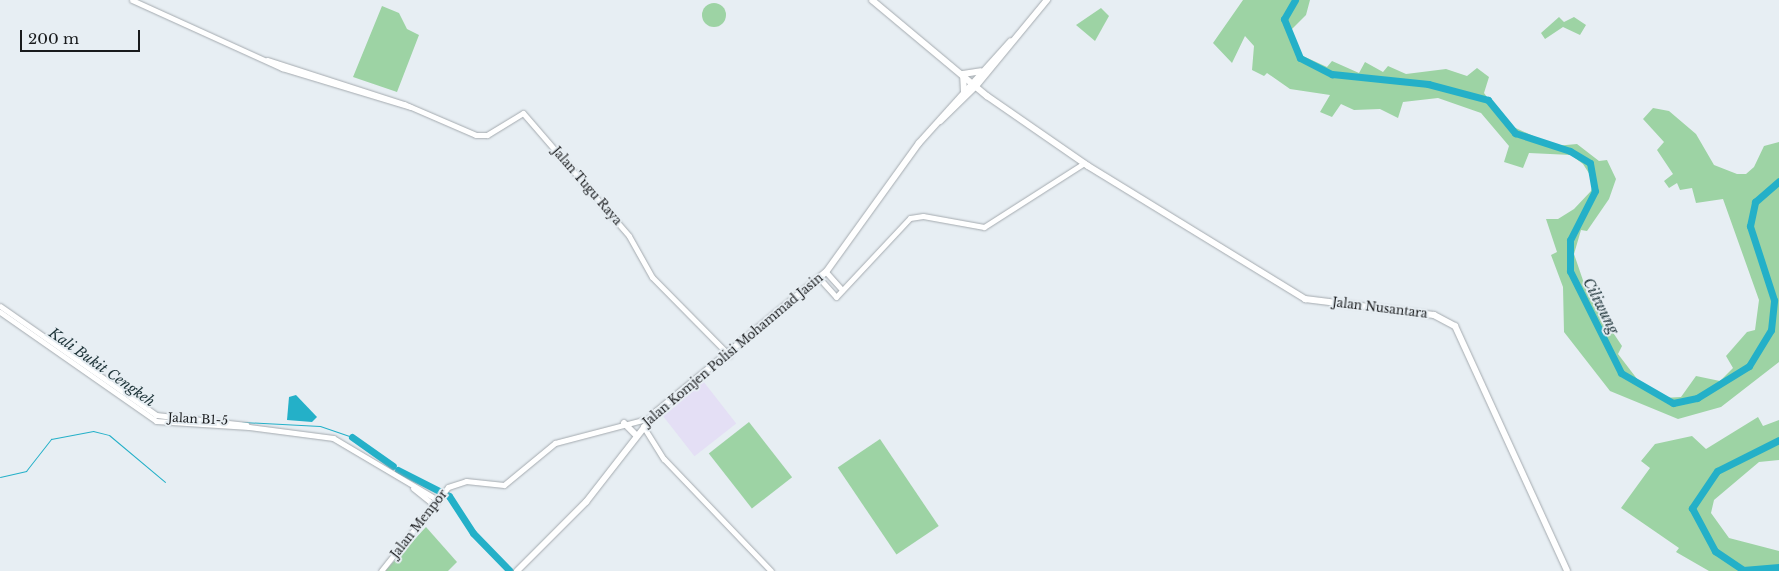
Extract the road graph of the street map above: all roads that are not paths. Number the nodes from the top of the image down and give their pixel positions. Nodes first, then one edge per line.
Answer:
1 (132, 0) edge
2 (872, 0) edge
3 (1047, 0) edge
4 (1011, 41) junction
5 (982, 70) junction
6 (963, 74) junction
7 (974, 84) junction
8 (964, 92) junction
9 (940, 120) junction
10 (1084, 163) junction
11 (826, 272) junction
12 (820, 279) junction
13 (842, 290) junction
14 (0, 306) edge
15 (0, 312) edge
16 (729, 355) junction
17 (650, 418) junction
18 (624, 423) junction
19 (643, 425) junction
20 (249, 426) junction
21 (636, 435) junction
22 (411, 485) junction
23 (437, 498) junction
24 (432, 504) junction
25 (381, 571) edge
26 (516, 571) edge
27 (771, 571) edge
28 (1567, 571) edge

1 - 16 street, Jalan Tugu Raya
2 - 6 main road, Jalan Nusantara
3 - 4 main road, Jalan Komjen Polisi Mohammad Jasin
4 - 5 main road, Jalan Komjen Polisi Mohammad Jasin
4 - 7 main road, Jalan Komjen Polisi Mohammad Jasin
5 - 6 main road
5 - 7 main road, Jalan Komjen Polisi Mohammad Jasin
6 - 7 main road, Jalan Nusantara
6 - 8 main road
7 - 8 main road, Jalan Komjen Polisi Mohammad Jasin
7 - 9 main road, Jalan Komjen Polisi Mohammad Jasin
7 - 10 main road, Jalan Nusantara
8 - 9 main road, Jalan Komjen Polisi Mohammad Jasin
9 - 11 main road, Jalan Komjen Polisi Mohammad Jasin
10 - 13 street
10 - 28 main road, Jalan Nusantara
11 - 12 main road, Jalan Komjen Polisi Mohammad Jasin
11 - 13 street
12 - 13 street
12 - 16 main road, Jalan Komjen Polisi Mohammad Jasin
14 - 20 street, Jalan B1-5
15 - 20 street
16 - 17 main road, Jalan Komjen Polisi Mohammad Jasin
17 - 18 street, Jalan Menpor
17 - 19 main road, Jalan Komjen Polisi Mohammad Jasin
18 - 21 main road
18 - 23 street, Jalan Menpor
19 - 21 main road, Jalan Komjen Polisi Mohammad Jasin
19 - 27 street
20 - 22 street
21 - 26 main road, Jalan Komjen Polisi Mohammad Jasin
22 - 23 street
22 - 24 street
23 - 24 street, Jalan Menpor
24 - 25 street, Jalan Menpor

